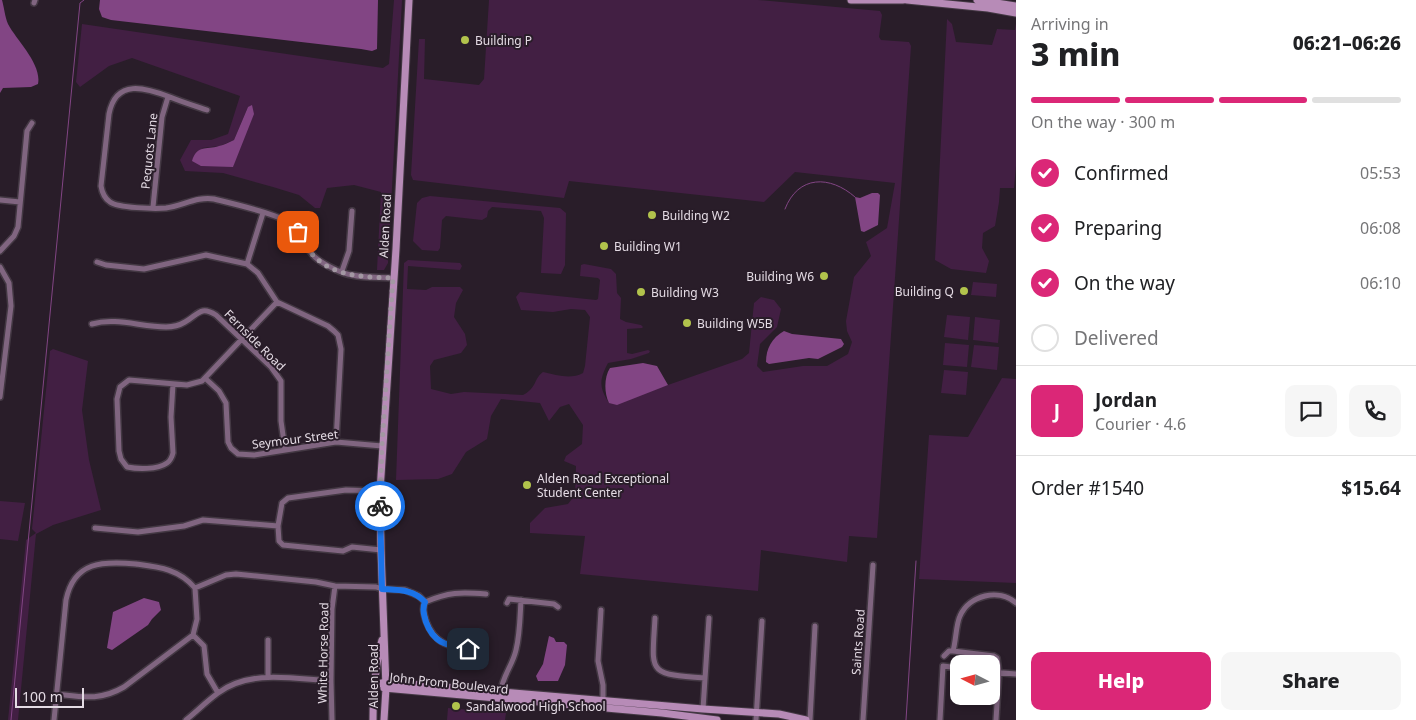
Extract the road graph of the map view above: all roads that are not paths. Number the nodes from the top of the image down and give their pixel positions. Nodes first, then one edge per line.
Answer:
1 (409, 0) edge
2 (851, 0) edge
3 (905, 0) edge
4 (977, 0) edge
5 (988, 3) edge
6 (1016, 6) edge
7 (1016, 12) edge
8 (168, 97) junction
9 (207, 110) dead end
10 (32, 123) dead end
11 (0, 200) edge
12 (20, 202) junction
13 (153, 207) junction
14 (352, 210) dead end
15 (263, 213) junction
16 (0, 252) edge
17 (97, 262) dead end
18 (247, 264) junction
19 (0, 267) edge
20 (342, 271) junction
21 (393, 278) junction
22 (276, 302) junction
23 (92, 324) dead end
24 (241, 340) junction
25 (206, 378) junction
26 (173, 384) junction
27 (0, 397) edge
28 (336, 442) junction
29 (382, 446) junction
30 (285, 449) junction
31 (380, 491) junction
32 (278, 526) junction
33 (95, 528) dead end
34 (381, 550) junction
35 (873, 565) dead end
36 (335, 586) junction
37 (195, 588) junction
38 (382, 589) junction
39 (486, 594) dead end
40 (521, 600) junction
41 (425, 602) junction
42 (507, 603) dead end
43 (1016, 603) edge
44 (558, 607) dead end
45 (601, 610) dead end
46 (654, 618) dead end
47 (709, 618) dead end
48 (762, 621) dead end
49 (815, 626) dead end
50 (384, 632) junction
51 (193, 635) junction
52 (268, 640) dead end
53 (482, 651) dead end
54 (953, 651) junction
55 (986, 655) edge
56 (944, 656) dead end
57 (950, 667) edge
58 (1000, 672) edge
59 (1016, 674) edge
60 (268, 677) junction
61 (705, 678) junction
62 (331, 681) junction
63 (374, 685) junction
64 (386, 685) junction
65 (501, 691) junction
66 (218, 693) junction
67 (57, 694) junction
68 (500, 699) junction
69 (603, 700) junction
70 (997, 705) edge
71 (602, 708) junction
72 (703, 709) junction
73 (725, 711) junction
74 (756, 717) edge
75 (54, 720) edge
76 (186, 720) edge
77 (332, 720) edge
78 (373, 720) edge
79 (384, 720) edge
80 (717, 720) edge
81 (808, 720) edge
82 (863, 720) edge
83 (940, 720) edge
84 (996, 720) edge

1 - 21 street, Alden Road
2 - 3 street
3 - 5 street
4 - 5 street
5 - 6 street
5 - 7 street
8 - 9 street
8 - 13 street, Pequots Lane
8 - 13 street
10 - 12 street
11 - 12 street
12 - 16 street
13 - 15 street
14 - 20 street
15 - 18 street
15 - 20 street
17 - 18 street
18 - 22 street
19 - 27 street
20 - 21 street
21 - 29 street, Alden Road
22 - 24 street
22 - 28 street
23 - 24 street, Fernside Road
24 - 25 street
24 - 30 street, Fernside Road
25 - 26 street
25 - 30 street, Seymour Street
26 - 26 street
28 - 29 street, Seymour Street
28 - 30 street, Seymour Street
29 - 31 street, Alden Road
31 - 32 street
31 - 34 street, Alden Road
32 - 33 street
32 - 34 street
34 - 38 street, Alden Road
35 - 82 street, Saints Road
36 - 37 street
36 - 38 street
36 - 62 street, White Horse Road
37 - 51 street
37 - 67 street
38 - 41 street
38 - 50 street, Alden Road
39 - 41 street
40 - 42 street
40 - 44 street
40 - 65 street
41 - 53 street
43 - 54 street
45 - 69 street
46 - 61 street
47 - 61 street
48 - 74 street
49 - 81 street
50 - 63 street, Alden Road
50 - 64 street, Alden Road
51 - 66 street
51 - 67 street
52 - 60 street
54 - 55 street
54 - 56 street
57 - 83 street
58 - 59 street
60 - 62 street
60 - 66 street
61 - 72 street
62 - 77 street, White Horse Road
63 - 64 street, John Prom Boulevard
63 - 78 street, Alden Road
64 - 65 street, John Prom Boulevard
64 - 68 street, John Prom Boulevard
64 - 79 street, Alden Road
65 - 68 street
65 - 69 street, John Prom Boulevard
66 - 76 street
67 - 75 street
68 - 71 street, John Prom Boulevard
69 - 71 street
69 - 72 street, John Prom Boulevard
70 - 84 street
71 - 80 street, John Prom Boulevard
72 - 73 street, John Prom Boulevard
73 - 74 street, John Prom Boulevard
73 - 80 street
74 - 81 street, John Prom Boulevard

